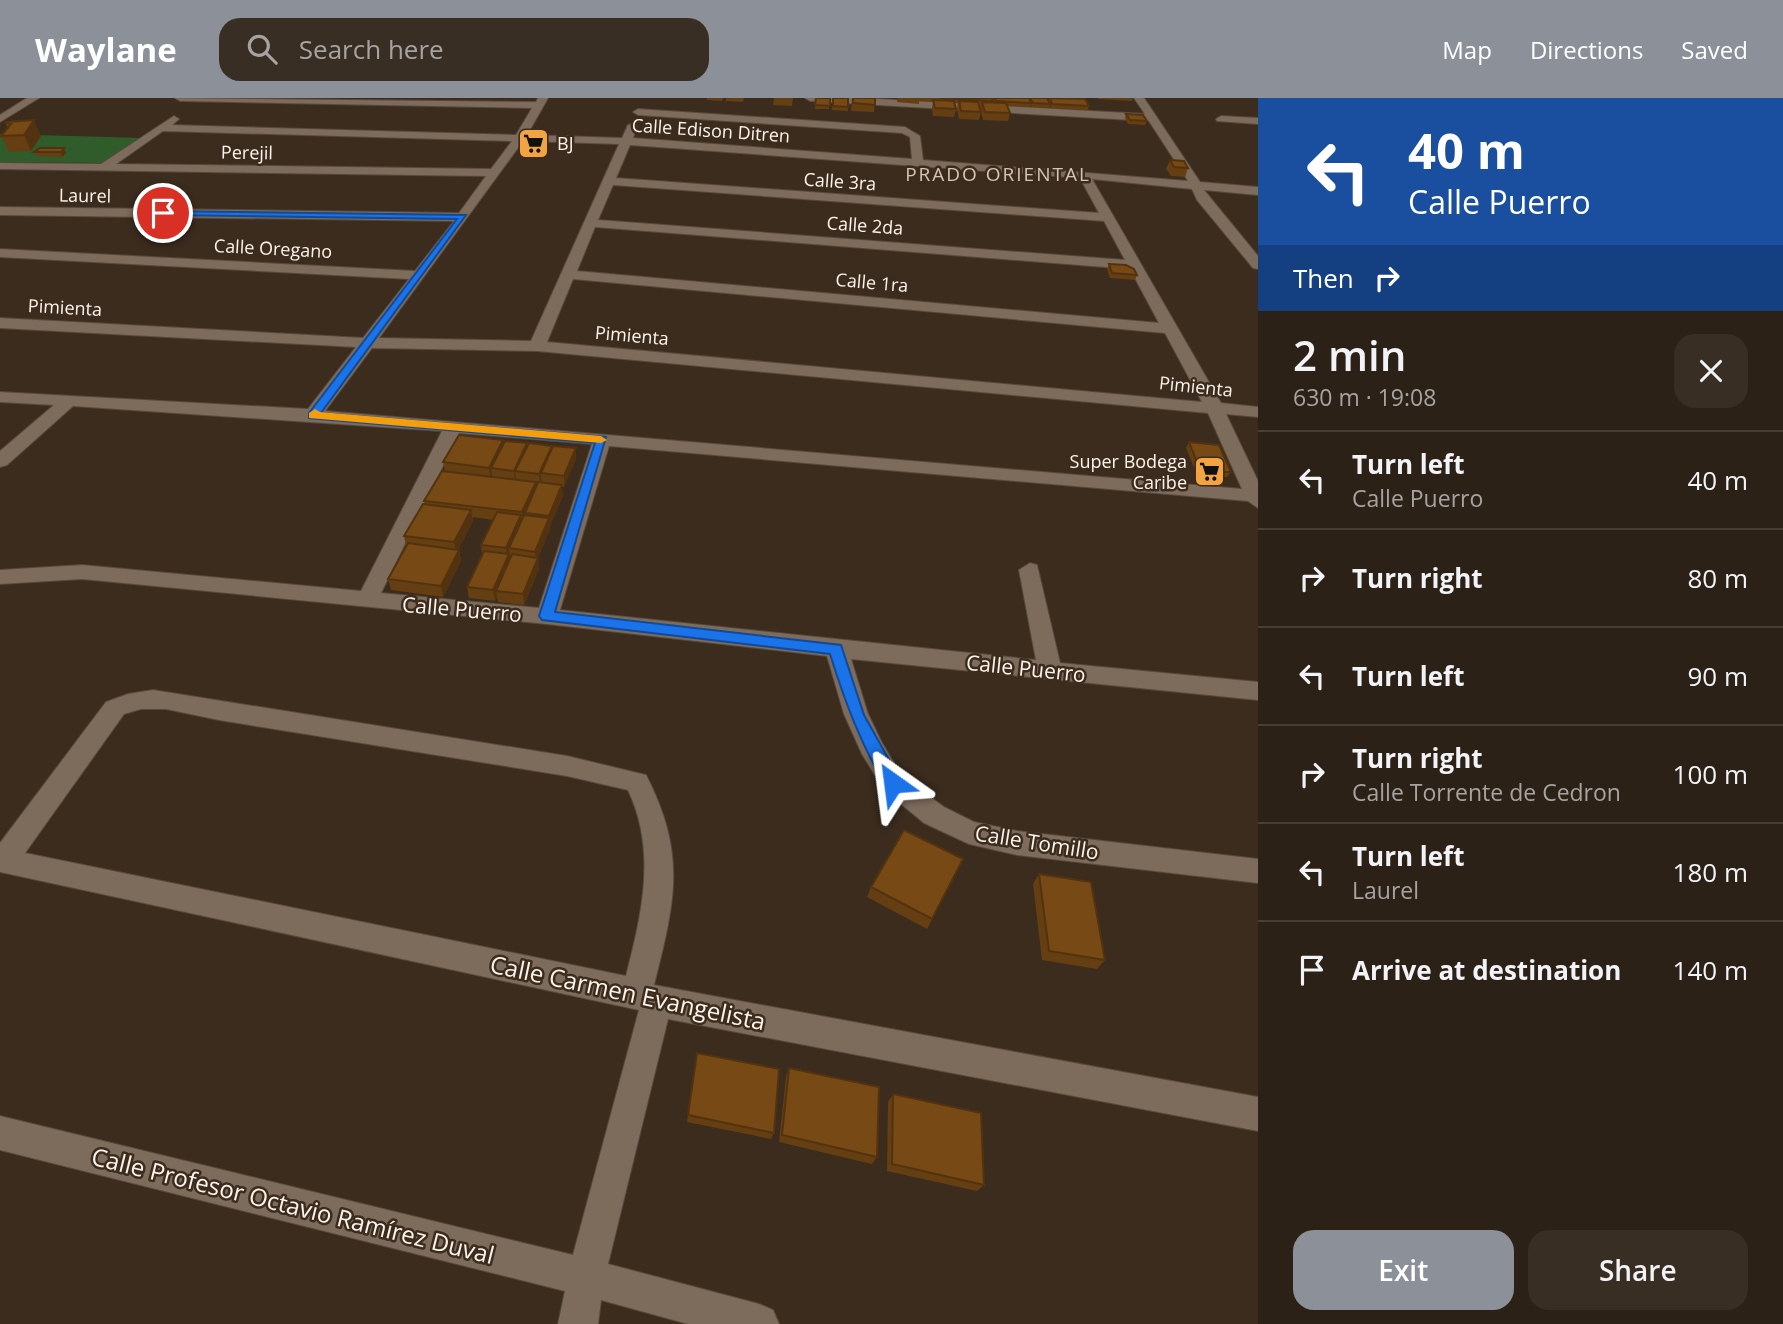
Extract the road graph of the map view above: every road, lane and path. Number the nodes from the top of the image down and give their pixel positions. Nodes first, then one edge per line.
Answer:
1 (34, 98) edge
2 (180, 98) edge
3 (204, 98) edge
4 (645, 98) edge
5 (810, 98) edge
6 (1139, 98) edge
7 (541, 101) edge
8 (638, 111) junction
9 (1153, 118) junction
10 (0, 119) edge
11 (1221, 119) dead end
12 (1258, 121) edge
13 (160, 128) junction
14 (520, 136) junction
15 (626, 141) junction
16 (918, 162) junction
17 (0, 166) edge
18 (104, 167) junction
19 (493, 173) junction
20 (1084, 175) junction
21 (609, 181) junction
22 (1197, 186) junction
23 (1258, 191) edge
24 (0, 211) edge
25 (463, 216) junction
26 (1110, 219) junction
27 (590, 223) junction
28 (0, 253) edge
29 (1136, 265) junction
30 (1258, 265) edge
31 (568, 274) junction
32 (418, 275) junction
33 (0, 323) edge
34 (1172, 329) junction
35 (369, 343) junction
36 (537, 346) junction
37 (0, 397) edge
38 (69, 401) junction
39 (1214, 407) junction
40 (1258, 412) edge
41 (313, 415) junction
42 (453, 427) junction
43 (602, 440) junction
44 (0, 461) edge
45 (1254, 488) edge
46 (1030, 569) dead end
47 (0, 577) edge
48 (367, 600) junction
49 (547, 616) junction
50 (836, 649) junction
51 (1050, 671) junction
52 (1258, 691) edge
53 (2, 860) edge
54 (1258, 871) edge
55 (647, 998) junction
56 (1258, 1114) edge
57 (0, 1133) edge
58 (586, 1277) junction
59 (578, 1324) edge
60 (759, 1324) edge

1 - 10 street
2 - 3 street
3 - 7 street
3 - 13 street
4 - 8 street
5 - 9 street
6 - 9 street
7 - 14 street
8 - 15 street
8 - 16 street
9 - 22 street
11 - 12 street
13 - 14 street, Calle Edison Ditren
13 - 18 street
14 - 15 street, Calle Edison Ditren
14 - 19 street
15 - 16 street, Calle Edison Ditren
15 - 21 street
16 - 20 street, Calle Edison Ditren
17 - 18 street, Perejil
18 - 19 street, Perejil
19 - 25 street
20 - 22 street, Calle Edison Ditren
20 - 26 street
21 - 26 street, Calle 3ra
21 - 27 street
22 - 23 street, Calle Edison Ditren
22 - 30 street
24 - 25 street, Laurel
25 - 32 street
26 - 29 street
27 - 29 street, Calle 2da
27 - 31 street
28 - 32 street, Calle Oregano
29 - 34 street
31 - 34 street, Calle 1ra
31 - 36 street
32 - 35 street
33 - 35 street, Pimienta
34 - 39 street
35 - 36 street, Pimienta
35 - 41 street
36 - 39 street, Pimienta
37 - 38 street
38 - 41 street
38 - 44 street
39 - 40 street, Pimienta
39 - 45 street
41 - 42 street
42 - 43 street
42 - 48 street
43 - 45 street
43 - 49 street
46 - 51 street
47 - 48 street, Calle Puerro
48 - 49 street, Calle Puerro
49 - 50 street, Calle Puerro
50 - 51 street, Calle Puerro
50 - 54 street, Calle Tomillo
51 - 52 street, Calle Puerro
53 - 55 street, Calle Carmen Evangelista
53 - 55 street
55 - 56 street, Calle Carmen Evangelista
55 - 58 street
57 - 58 street, Calle Profesor Octavio Ramírez Duval
58 - 59 street
58 - 60 street, Calle Profesor Octavio Ramírez Duval

